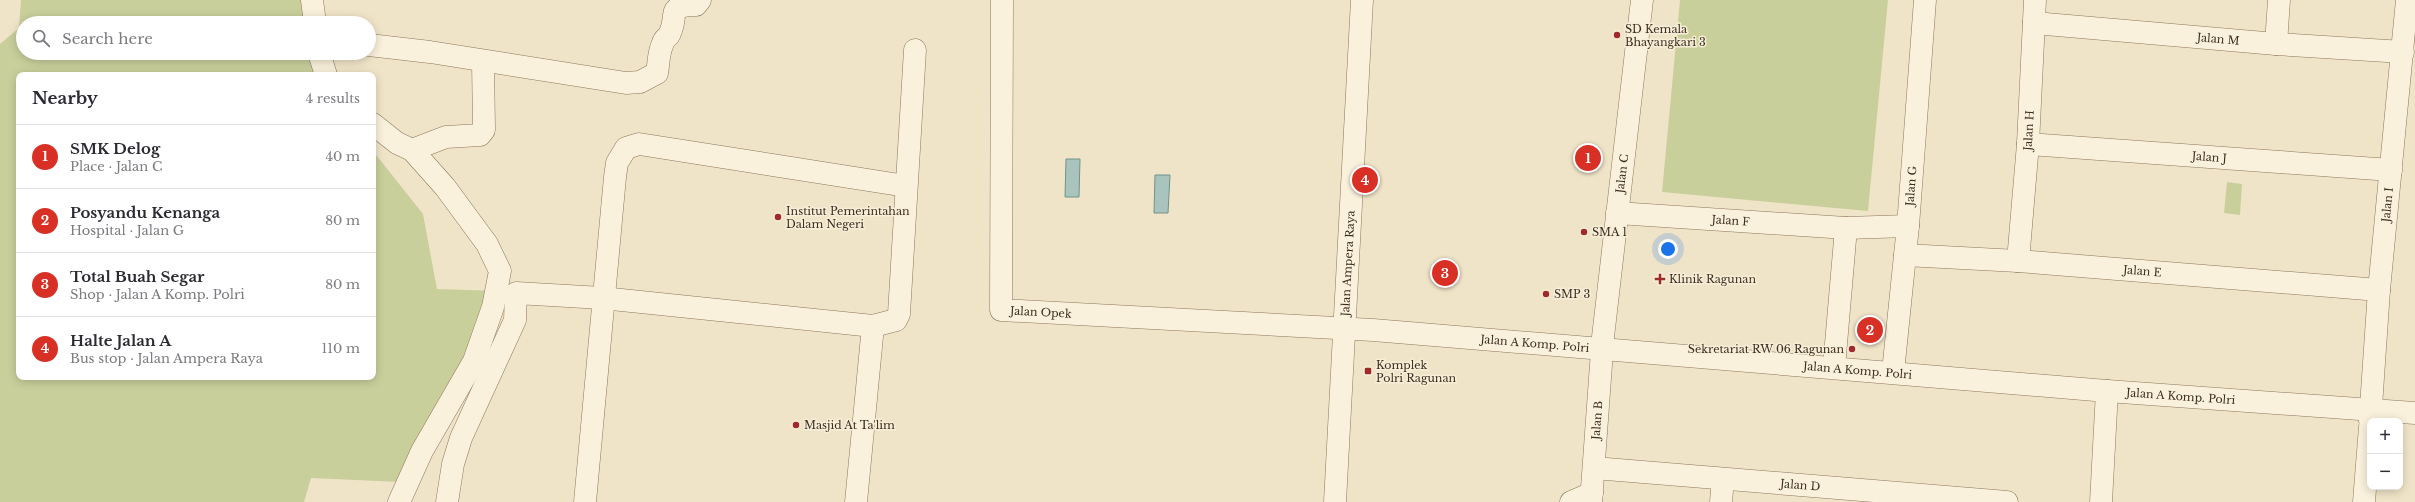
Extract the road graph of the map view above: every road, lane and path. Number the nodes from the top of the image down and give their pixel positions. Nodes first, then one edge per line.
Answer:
1 (312, 0) edge
2 (700, 0) edge
3 (1002, 0) edge
4 (1362, 0) edge
5 (1642, 0) edge
6 (1925, 0) edge
7 (2036, 0) edge
8 (2279, 0) edge
9 (2408, 0) edge
10 (314, 16) edge
11 (2034, 23) junction
12 (2276, 44) junction
13 (376, 46) edge
14 (915, 50) dead end
15 (2403, 52) junction
16 (322, 60) edge
17 (483, 61) junction
18 (325, 72) edge
19 (376, 126) edge
20 (2028, 144) junction
21 (412, 150) junction
22 (2391, 170) junction
23 (906, 186) junction
24 (1617, 212) junction
25 (1908, 226) junction
26 (1846, 228) junction
27 (1905, 255) junction
28 (2018, 261) junction
29 (2379, 290) junction
30 (602, 298) junction
31 (873, 326) junction
32 (1345, 329) junction
33 (1602, 348) junction
34 (1834, 367) junction
35 (1893, 372) junction
36 (2108, 391) junction
37 (2415, 414) edge
38 (2371, 418) edge
39 (2380, 418) edge
40 (2367, 419) edge
41 (2368, 454) edge
42 (1594, 468) junction
43 (1723, 479) junction
44 (1857, 496) edge
45 (1592, 498) edge
46 (399, 502) edge
47 (448, 502) edge
48 (585, 502) edge
49 (856, 502) edge
50 (1335, 502) edge
51 (1571, 502) edge
52 (1721, 502) edge
53 (2007, 502) edge
54 (2101, 502) edge
55 (2364, 502) edge

1 - 10 street
2 - 17 street
3 - 32 street, Jalan Opek
4 - 32 street, Jalan Ampera Raya
5 - 24 street, Jalan C
6 - 25 street, Jalan G
7 - 11 street, Jalan H
8 - 12 street
9 - 15 street, Jalan I
11 - 12 street, Jalan M
11 - 20 street, Jalan H
12 - 15 street, Jalan M
13 - 17 street
14 - 23 street
15 - 22 street, Jalan I
16 - 18 street
17 - 21 street
19 - 21 street
20 - 22 street, Jalan J
20 - 28 street, Jalan H
21 - 46 street
22 - 29 street, Jalan I
23 - 30 street
23 - 31 street
24 - 26 street, Jalan F
24 - 33 street, Jalan C
25 - 26 street, Jalan F
25 - 27 street, Jalan G
26 - 34 street
27 - 28 street, Jalan E
27 - 35 street, Jalan G
28 - 29 street, Jalan E
29 - 38 street, Jalan I
30 - 31 street
30 - 47 street
30 - 48 street
31 - 49 street
32 - 33 street, Jalan A Komp. Polri
32 - 50 street, Jalan Ampera Raya
33 - 34 street, Jalan A Komp. Polri
33 - 42 street, Jalan B
34 - 35 street, Jalan A Komp. Polri
35 - 36 street, Jalan A Komp. Polri
36 - 40 street, Jalan A Komp. Polri
36 - 54 street
37 - 39 street, Jalan A Komp. Polri
41 - 55 street, Jalan I
42 - 43 street, Jalan D
42 - 45 street, Jalan B
43 - 44 street, Jalan D
43 - 52 street
44 - 53 street, Jalan D
45 - 51 street, Jalan B

